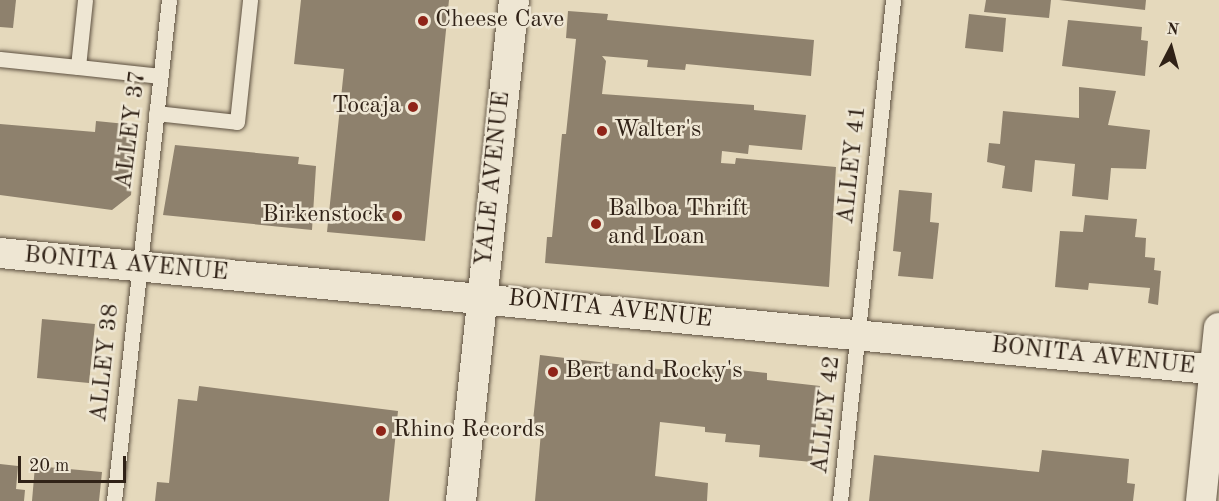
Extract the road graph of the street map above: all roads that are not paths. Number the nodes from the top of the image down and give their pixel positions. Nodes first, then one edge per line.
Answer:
1 (85, 0) edge
2 (169, 0) edge
3 (250, 0) edge
4 (514, 0) edge
5 (893, 0) edge
6 (0, 58) edge
7 (78, 67) junction
8 (161, 76) junction
9 (156, 113) junction
10 (0, 253) edge
11 (139, 266) junction
12 (482, 297) junction
13 (1219, 328) edge
14 (858, 334) junction
15 (1217, 370) edge
16 (114, 501) edge
17 (461, 501) edge
18 (840, 501) edge
19 (1201, 501) edge

1 - 7 lane
2 - 8 lane, ALLEY 37
3 - 9 lane
4 - 12 street, YALE AVENUE
5 - 14 lane, ALLEY 41
6 - 7 lane
7 - 8 lane
8 - 9 lane, ALLEY 37
9 - 11 lane, ALLEY 37
10 - 11 street, BONITA AVENUE
11 - 12 street, BONITA AVENUE
11 - 16 lane, ALLEY 38
12 - 14 street, BONITA AVENUE
12 - 17 street, YALE AVENUE
13 - 15 street
14 - 15 street, BONITA AVENUE
14 - 18 lane, ALLEY 42
15 - 19 street

